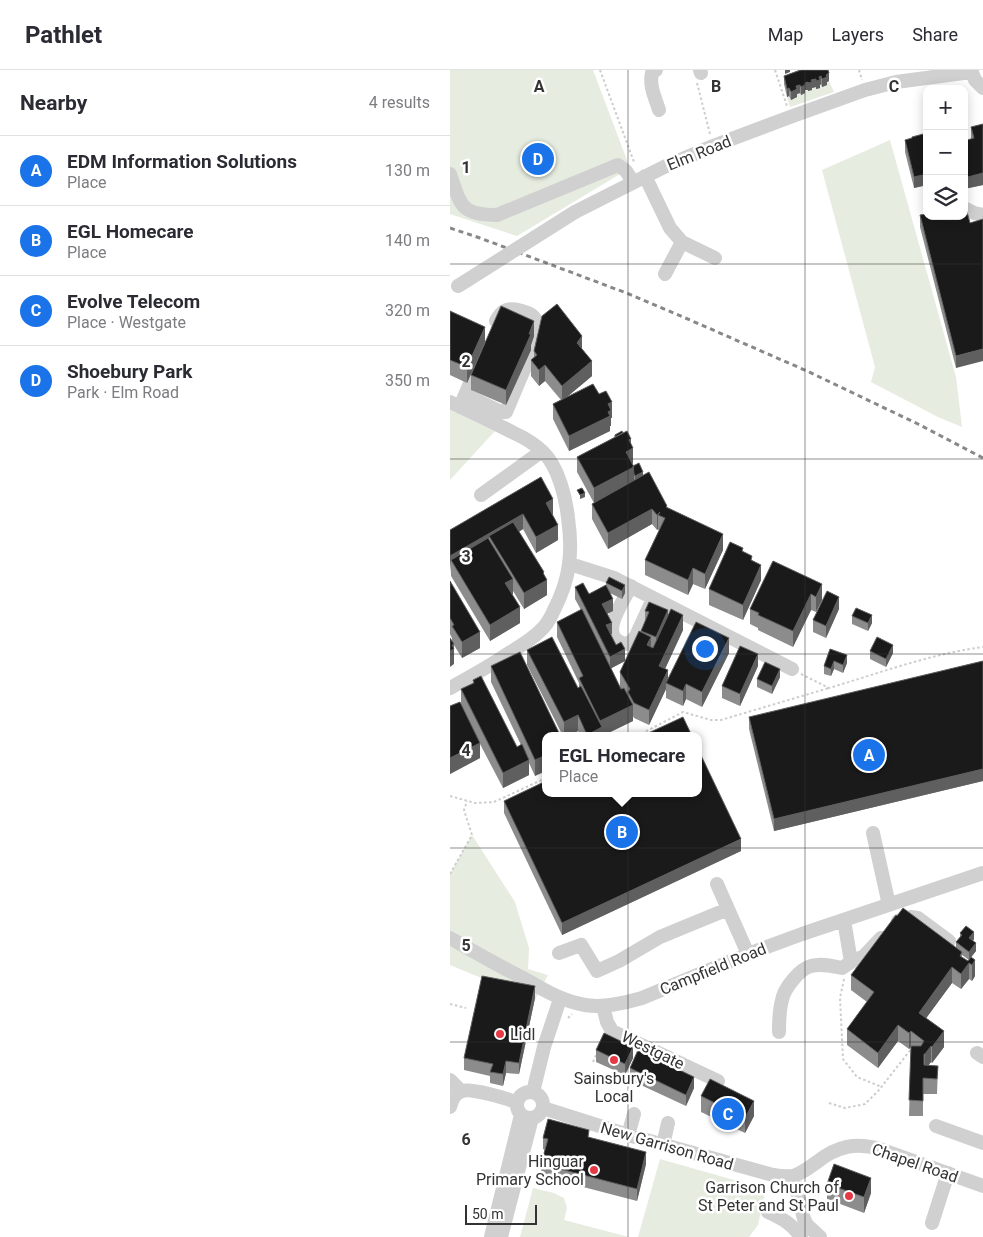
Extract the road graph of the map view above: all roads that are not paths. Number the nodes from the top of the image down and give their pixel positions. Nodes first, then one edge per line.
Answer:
1 (656, 70) edge
2 (971, 71) edge
3 (983, 88) edge
4 (659, 110) dead end
5 (450, 174) edge
6 (639, 179) junction
7 (968, 210) edge
8 (983, 215) edge
9 (682, 242) junction
10 (715, 258) dead end
11 (665, 274) dead end
12 (454, 288) edge
13 (490, 335) edge
14 (484, 352) edge
15 (459, 402) edge
16 (542, 451) junction
17 (481, 495) dead end
18 (570, 564) junction
19 (630, 586) junction
20 (654, 598) junction
21 (792, 669) road end
22 (450, 688) edge
23 (873, 834) dead end
24 (983, 873) edge
25 (717, 884) dead end
26 (889, 905) junction
27 (728, 909) junction
28 (844, 920) junction
29 (450, 938) edge
30 (949, 941) edge
31 (559, 953) dead end
32 (748, 954) junction
33 (849, 963) junction
34 (560, 998) junction
35 (603, 1006) junction
36 (778, 1032) dead end
37 (450, 1080) edge
38 (718, 1081) edge
39 (461, 1091) junction
40 (533, 1092) junction
41 (450, 1107) edge
42 (543, 1108) junction
43 (523, 1112) junction
44 (634, 1114) dead end
45 (668, 1123) dead end
46 (936, 1126) dead end
47 (628, 1135) junction
48 (983, 1143) edge
49 (663, 1145) junction
50 (948, 1173) junction
51 (793, 1176) junction
52 (983, 1186) edge
53 (768, 1212) dead end
54 (932, 1223) dead end
55 (809, 1235) edge
56 (491, 1237) edge
57 (501, 1237) edge

1 - 4 street
2 - 3 street
2 - 6 street, Elm Road
5 - 6 street
6 - 9 street
6 - 12 street, Elm Road, bridge
7 - 8 street
9 - 10 street
9 - 11 street
13 - 15 street
14 - 15 street
15 - 16 street
16 - 17 street
16 - 18 street
18 - 19 street
18 - 22 street
19 - 20 street
19 - 20 street
20 - 21 street
23 - 26 street
24 - 26 street, Campfield Road
25 - 27 street
26 - 28 street, Campfield Road
27 - 31 street
27 - 32 street
28 - 32 street, Campfield Road
28 - 33 street
29 - 34 street, Campfield Road
30 - 33 street
32 - 35 street, Campfield Road
33 - 36 street
34 - 35 street, Campfield Road
34 - 40 street
35 - 38 street, Westgate
37 - 39 street
39 - 41 street
39 - 43 street
40 - 42 street
40 - 43 street
42 - 43 street
42 - 47 street, New Garrison Road
43 - 56 street
43 - 57 street
44 - 47 street
45 - 49 street
46 - 48 street
47 - 49 street, New Garrison Road
49 - 51 street, New Garrison Road
50 - 51 street, Chapel Road
50 - 52 street, Chapel Road
50 - 54 street
51 - 55 street
53 - 55 street

